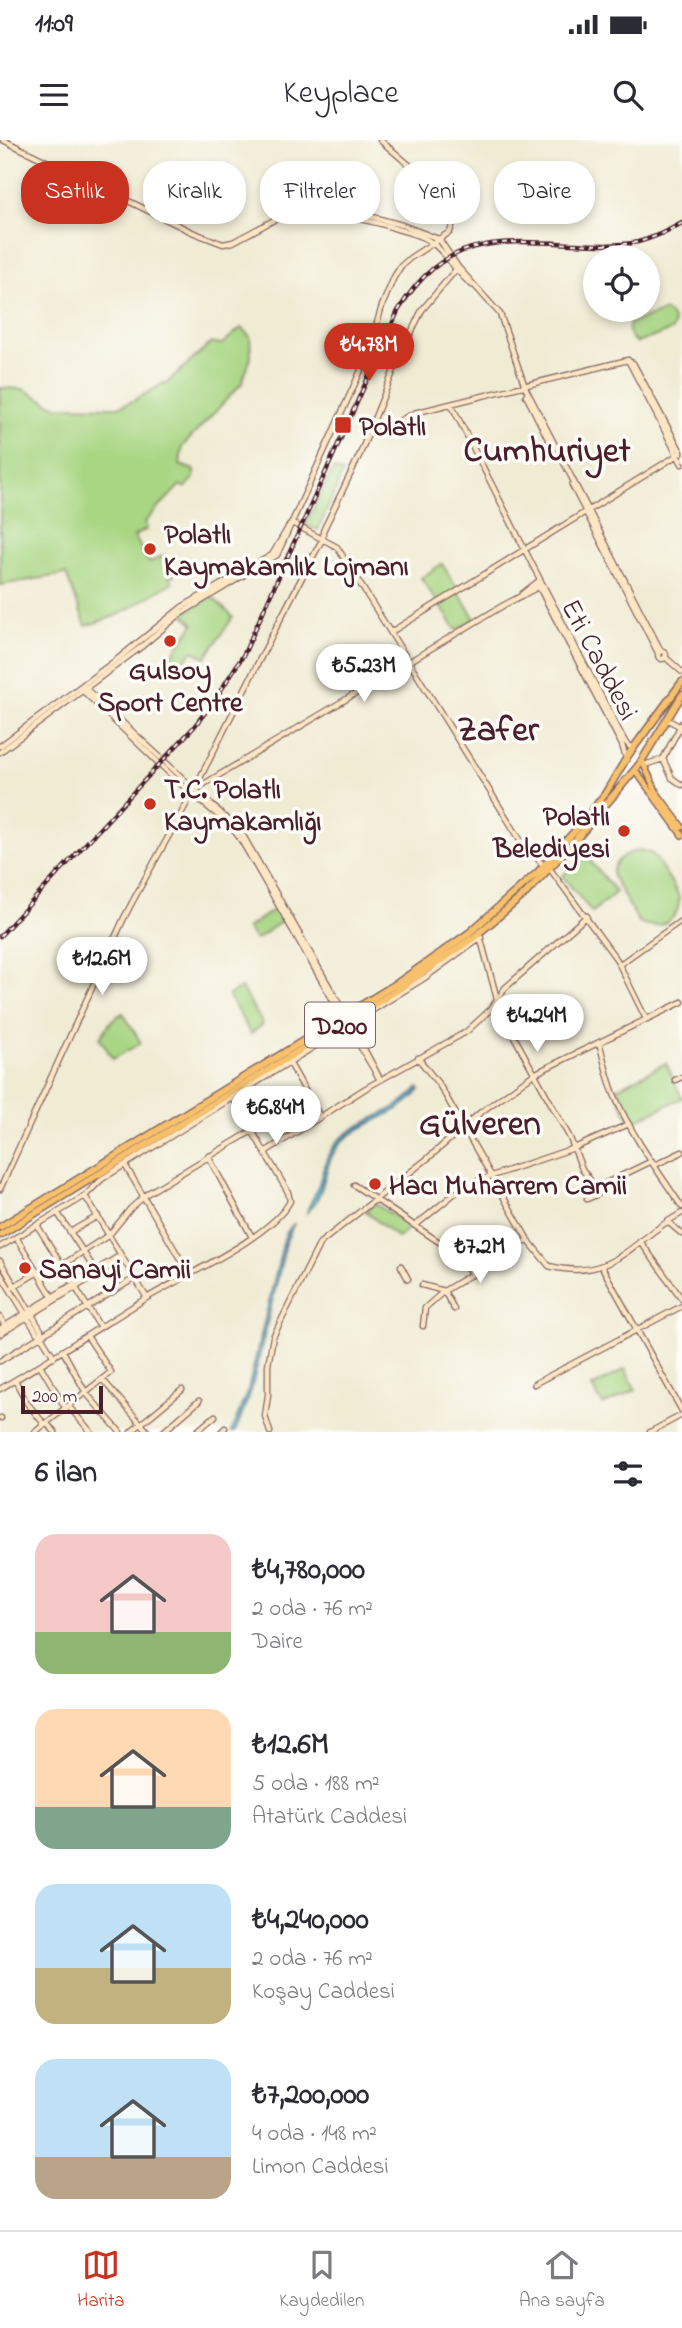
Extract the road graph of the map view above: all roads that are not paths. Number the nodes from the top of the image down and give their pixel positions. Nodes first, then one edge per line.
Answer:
1 (3, 140) edge
2 (380, 140) edge
3 (380, 220) edge
4 (380, 223) edge
5 (267, 224) edge
6 (439, 239) junction
7 (432, 243) junction
8 (456, 268) junction
9 (524, 387) junction
10 (451, 404) junction
11 (369, 430) junction
12 (680, 454) edge
13 (682, 464) edge
14 (588, 512) junction
15 (292, 523) junction
16 (323, 538) junction
17 (525, 550) junction
18 (540, 584) junction
19 (391, 632) junction
20 (409, 662) junction
21 (682, 672) edge
22 (682, 682) edge
23 (82, 689) junction
24 (682, 695) edge
25 (670, 720) dead end
26 (681, 726) edge
27 (0, 746) edge
28 (0, 752) edge
29 (629, 754) junction
30 (663, 759) junction
31 (640, 765) junction
32 (682, 785) edge
33 (193, 792) junction
34 (682, 827) edge
35 (682, 835) edge
36 (547, 867) junction
37 (587, 916) junction
38 (682, 920) edge
39 (480, 935) junction
40 (620, 964) junction
41 (497, 999) junction
42 (682, 1002) edge
43 (340, 1008) dead end
44 (646, 1020) junction
45 (351, 1029) dead end
46 (599, 1042) junction
47 (418, 1058) junction
48 (288, 1060) junction
49 (534, 1074) junction
50 (682, 1077) edge
51 (380, 1080) junction
52 (676, 1080) dead end
53 (233, 1098) junction
54 (320, 1117) junction
55 (629, 1124) junction
56 (463, 1127) junction
57 (252, 1131) junction
58 (575, 1148) junction
59 (265, 1152) junction
60 (682, 1152) edge
61 (208, 1156) junction
62 (653, 1163) junction
63 (125, 1165) junction
64 (490, 1176) junction
65 (590, 1180) dead end
66 (354, 1185) dead end
67 (0, 1189) edge
68 (85, 1196) junction
69 (143, 1196) junction
70 (375, 1199) junction
71 (587, 1199) dead end
72 (682, 1207) edge
73 (57, 1212) junction
74 (682, 1213) edge
75 (97, 1216) junction
76 (667, 1221) junction
77 (37, 1224) junction
78 (416, 1225) junction
79 (0, 1227) edge
80 (70, 1232) junction
81 (682, 1234) edge
82 (0, 1235) edge
83 (109, 1235) junction
84 (16, 1237) junction
85 (252, 1237) junction
86 (528, 1240) junction
87 (640, 1241) junction
88 (0, 1247) edge
89 (83, 1252) junction
90 (122, 1257) junction
91 (0, 1261) edge
92 (62, 1265) junction
93 (401, 1266) dead end
94 (602, 1267) junction
95 (96, 1272) junction
96 (0, 1274) edge
97 (189, 1274) junction
98 (40, 1275) junction
99 (472, 1275) junction
100 (135, 1278) junction
101 (408, 1279) dead end
102 (75, 1285) junction
103 (422, 1285) dead end
104 (12, 1287) junction
105 (444, 1292) junction
106 (52, 1296) junction
107 (147, 1298) junction
108 (682, 1299) edge
109 (682, 1306) edge
110 (88, 1307) junction
111 (454, 1309) dead end
112 (28, 1314) junction
113 (0, 1317) edge
114 (423, 1326) dead end
115 (100, 1327) junction
116 (2, 1329) edge
117 (638, 1329) junction
118 (41, 1336) junction
119 (87, 1336) junction
120 (63, 1351) junction
121 (54, 1357) junction
122 (0, 1361) edge
123 (40, 1366) junction
124 (15, 1380) junction
125 (102, 1380) junction
126 (534, 1384) dead end
127 (0, 1389) edge
128 (181, 1390) dead end
129 (86, 1393) junction
130 (199, 1401) dead end
131 (68, 1408) junction
132 (682, 1413) edge
133 (215, 1416) dead end
134 (46, 1424) junction
135 (141, 1424) junction
136 (35, 1432) edge
137 (55, 1432) edge
138 (91, 1432) edge
139 (120, 1432) edge
140 (131, 1432) edge
141 (148, 1432) edge
142 (163, 1432) edge
143 (196, 1432) edge
144 (270, 1432) edge
145 (650, 1432) edge

1 - 5 street
2 - 6 street
3 - 6 street
4 - 7 street
6 - 7 street
6 - 8 street
7 - 8 street
7 - 15 street
8 - 9 street
8 - 11 street
9 - 10 street
9 - 12 street
9 - 14 street
10 - 11 street
10 - 17 street, Eti Caddesi
11 - 16 street
12 - 13 street
12 - 14 street
14 - 17 street
14 - 21 street
15 - 16 street
15 - 23 street
16 - 19 street
16 - 33 street
17 - 18 street, Eti Caddesi
17 - 19 street
18 - 20 street
18 - 29 street, Eti Caddesi
18 - 29 street, Eti Caddesi
19 - 20 street
20 - 33 street
20 - 36 street
22 - 29 highway, D200
23 - 27 street
23 - 28 street
23 - 33 street
24 - 31 highway, D200
25 - 26 street
26 - 30 street
29 - 31 highway
29 - 31 highway
29 - 36 highway, D200
30 - 31 street
30 - 32 street
31 - 34 main road
31 - 35 main road
31 - 36 highway, D200
33 - 43 street
33 - 67 street
36 - 37 street
36 - 39 highway, D200
36 - 79 highway, D200
37 - 40 street
37 - 41 street
38 - 40 street
39 - 41 street
39 - 48 highway, D200
40 - 44 street
41 - 47 street
41 - 49 street
42 - 44 street
44 - 46 street
45 - 51 street
46 - 49 street
46 - 55 street
47 - 51 street
47 - 56 street
48 - 53 street
48 - 54 street
48 - 82 highway, D200
49 - 56 street
49 - 58 street
50 - 52 street
51 - 54 street
53 - 57 street
53 - 63 street
54 - 59 street
55 - 58 street
55 - 62 street
56 - 64 street
56 - 70 street
57 - 59 street
57 - 61 street
58 - 64 street
58 - 65 street
59 - 85 street
60 - 62 street
61 - 69 street
61 - 85 street
62 - 71 street
62 - 72 street
63 - 68 street
63 - 69 street
64 - 78 street
64 - 86 street
66 - 70 street
68 - 73 street
68 - 75 street
69 - 83 street
69 - 97 street
70 - 78 street
70 - 144 street
73 - 77 street
73 - 80 street
74 - 76 street
75 - 80 street
75 - 83 street
76 - 81 street
76 - 87 street
77 - 84 street
77 - 92 street
78 - 99 street
80 - 89 street
83 - 89 street
83 - 90 street
84 - 88 street
84 - 98 street
85 - 97 street
86 - 94 street
86 - 99 street
87 - 94 street
87 - 108 street
89 - 92 street
89 - 95 street
90 - 95 street
90 - 100 street
91 - 104 street
92 - 98 street
92 - 102 street
93 - 101 street
94 - 117 street
95 - 102 street
96 - 104 street
97 - 107 street
98 - 104 street
98 - 106 street
99 - 105 street
100 - 107 street
100 - 110 street
102 - 106 street
102 - 110 street
102 - 112 street
103 - 105 street
104 - 112 street
105 - 111 street
105 - 114 street
106 - 112 street
107 - 115 street
109 - 117 street
110 - 115 street
110 - 118 street
112 - 116 street
112 - 116 street
112 - 118 street
113 - 116 street
115 - 119 street
117 - 126 street
117 - 132 street
118 - 121 street
118 - 122 street
119 - 120 street
119 - 125 street
120 - 121 street
120 - 129 street
121 - 123 street
123 - 124 street
123 - 131 street
124 - 127 street
124 - 134 street
125 - 129 street
125 - 135 street
128 - 135 street
129 - 131 street
129 - 139 street
130 - 142 street
131 - 134 street
131 - 138 street
132 - 145 street
133 - 143 street
134 - 136 street
134 - 137 street
135 - 140 street
135 - 141 street

